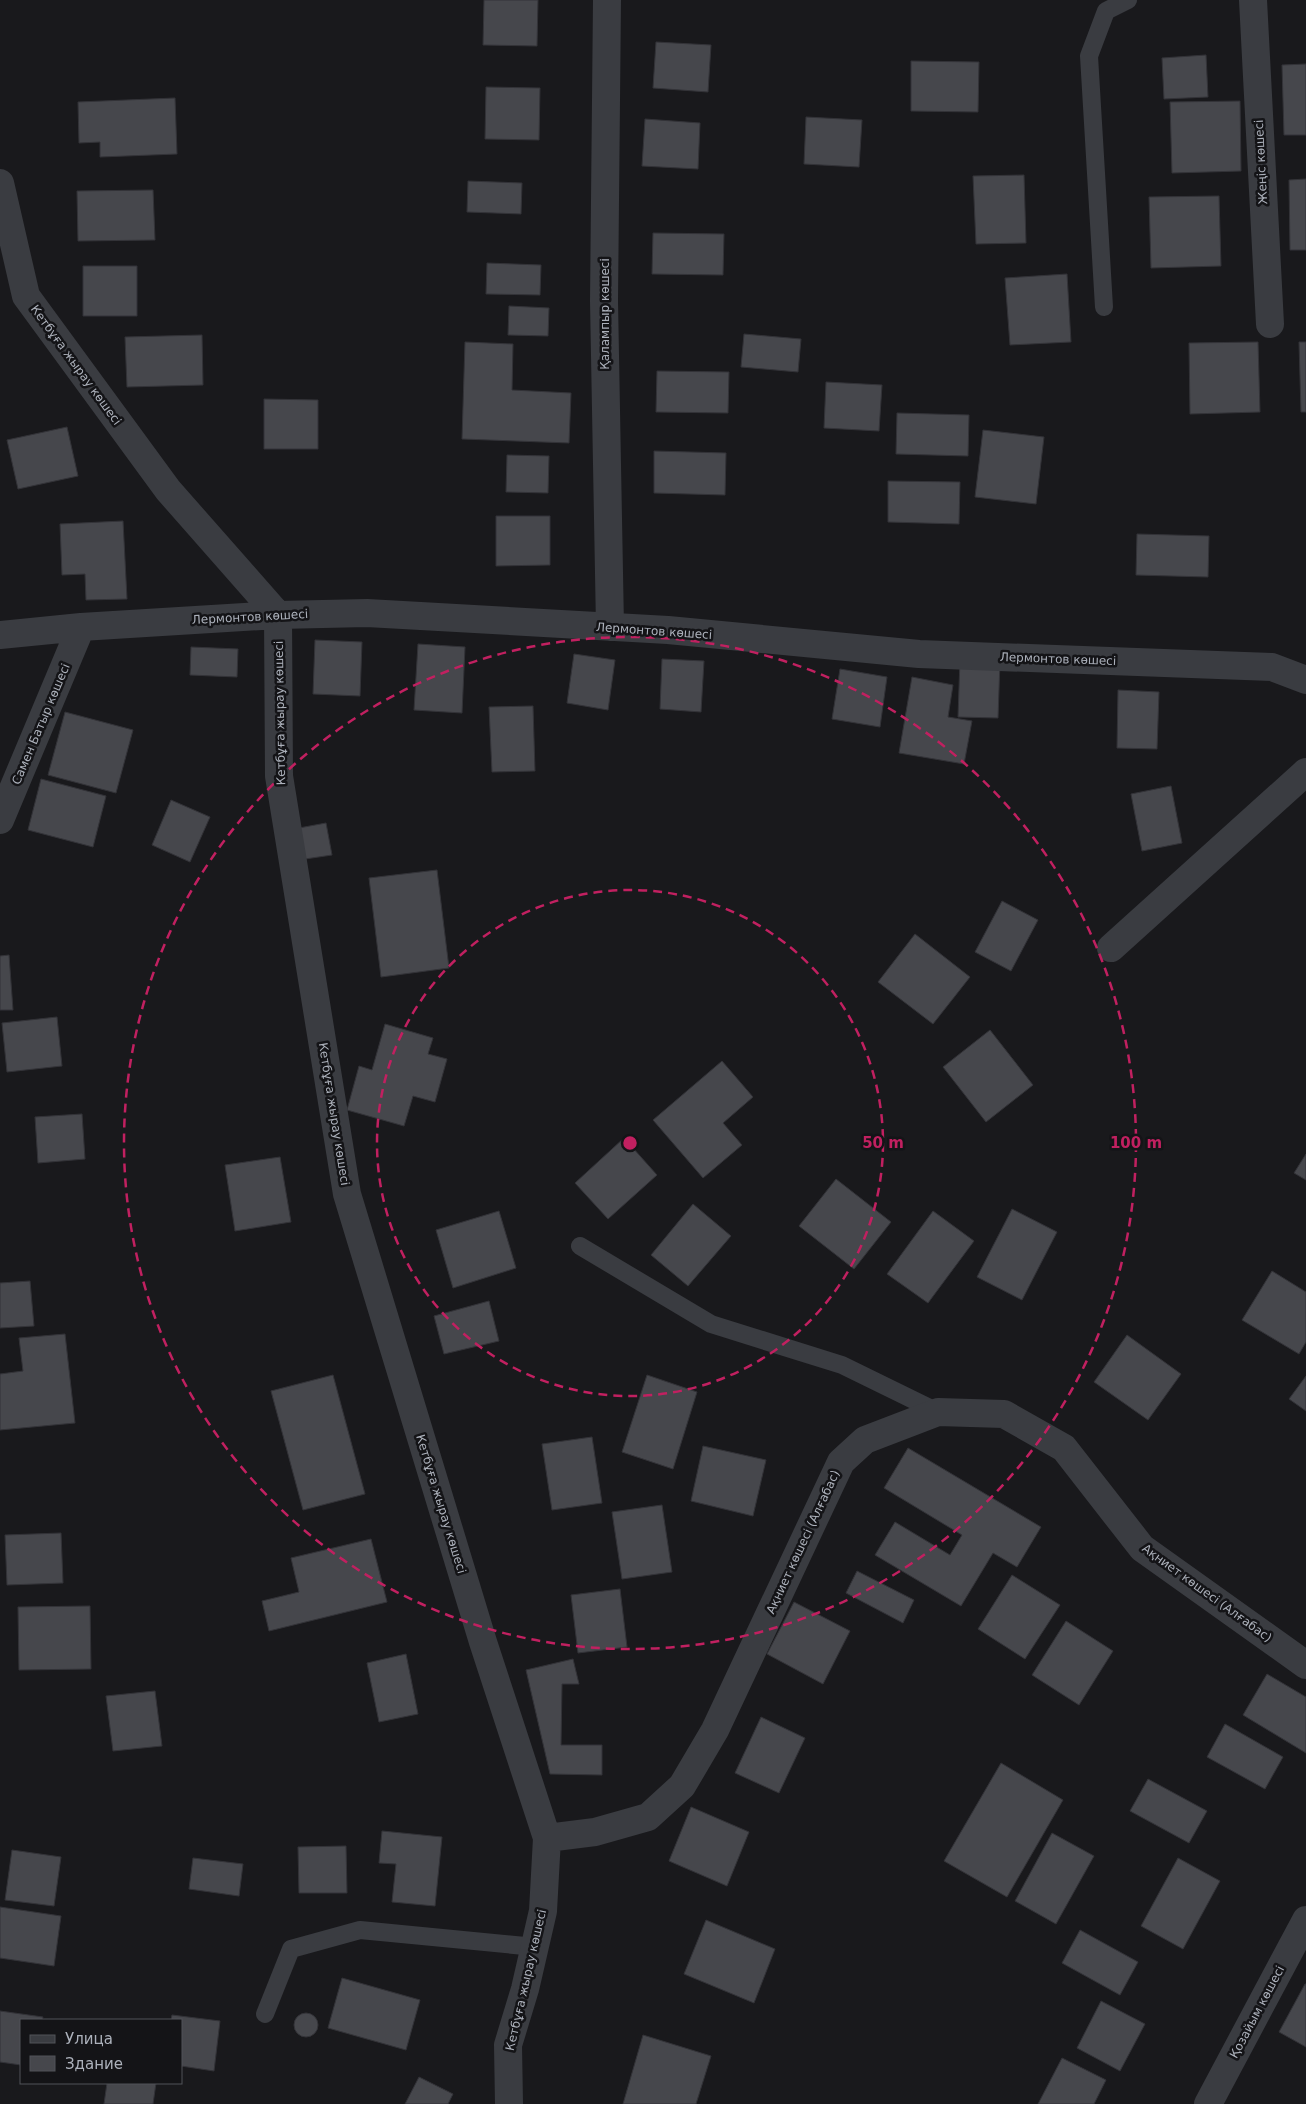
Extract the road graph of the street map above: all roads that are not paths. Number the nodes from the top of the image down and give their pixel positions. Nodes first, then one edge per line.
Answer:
1 (607, 0) edge
2 (1128, 0) edge
3 (1253, 0) edge
4 (0, 183) edge
5 (1104, 307) dead end
6 (1270, 324) dead end
7 (278, 615) junction
8 (81, 627) junction
9 (610, 627) junction
10 (0, 635) edge
11 (1306, 680) edge
12 (1306, 772) edge
13 (0, 820) edge
14 (1111, 948) dead end
15 (580, 1246) dead end
16 (938, 1412) junction
17 (1306, 1665) edge
18 (547, 1838) junction
19 (1306, 1920) edge
20 (535, 1947) junction
21 (265, 2014) dead end
22 (509, 2104) edge
23 (1208, 2104) edge

1 - 9 street, Қалампыр көшесі
2 - 5 lane
3 - 6 street, Жеңіс көшесі
4 - 7 street, Кетбұға жырау көшесі
7 - 8 street, Лермонтов көшесі
7 - 9 street, Лермонтов көшесі
7 - 18 street, Кетбұға жырау көшесі
8 - 10 street, Лермонтов көшесі
8 - 13 street, Самен Батыр көшесі
9 - 11 street, Лермонтов көшесі
12 - 14 street
15 - 16 lane
16 - 17 street, Ақниет көшесі (Алғабас)
16 - 18 street, Ақниет көшесі (Алғабас)
18 - 20 street, Кетбұға жырау көшесі
19 - 23 street, Қозайым көшесі
20 - 21 lane
20 - 22 street, Кетбұға жырау көшесі

